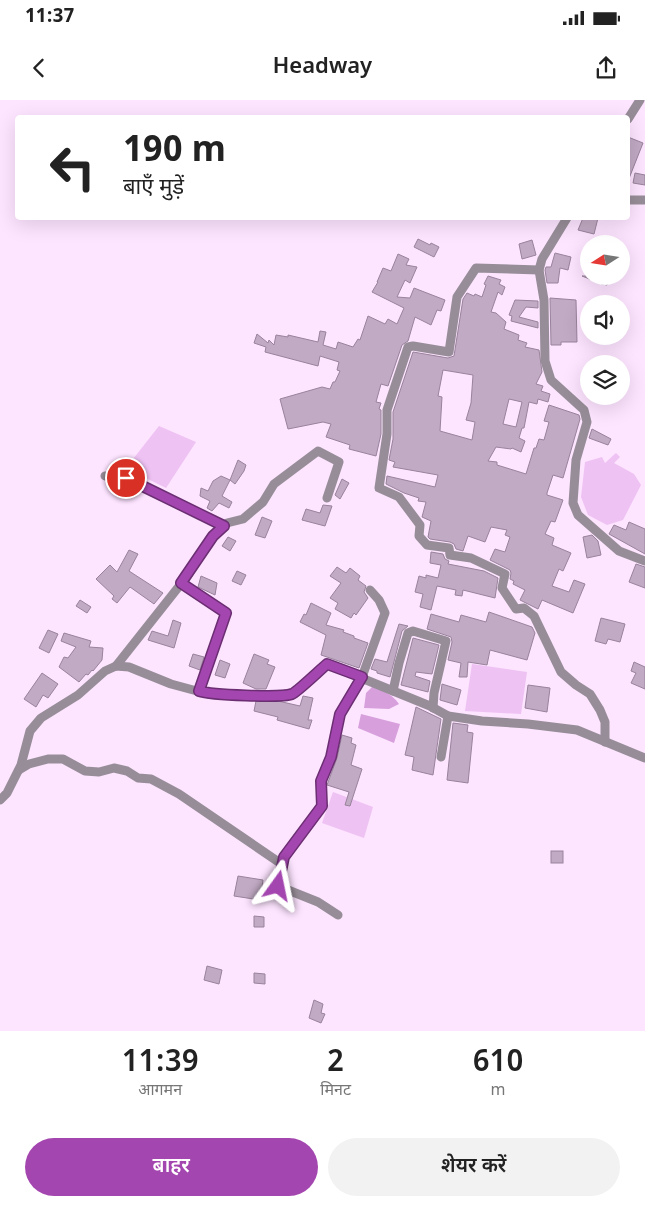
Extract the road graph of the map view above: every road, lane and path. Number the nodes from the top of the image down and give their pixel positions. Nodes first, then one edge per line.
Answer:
1 (640, 100) edge
2 (630, 116) edge
3 (630, 200) edge
4 (645, 200) edge
5 (566, 220) edge
6 (539, 270) junction
7 (105, 476) dead end
8 (327, 498) dead end
9 (224, 526) junction
10 (645, 561) edge
11 (181, 583) junction
12 (370, 590) dead end
13 (116, 666) junction
14 (362, 677) junction
15 (199, 691) junction
16 (394, 691) junction
17 (433, 708) junction
18 (448, 716) junction
19 (605, 742) junction
20 (441, 757) dead end
21 (645, 758) edge
22 (19, 770) junction
23 (0, 800) edge
24 (283, 865) junction
25 (338, 915) dead end

1 - 2 street
3 - 4 street
5 - 6 street
6 - 10 street
6 - 19 street
7 - 9 street
8 - 9 street
9 - 11 street
11 - 13 street
11 - 15 street
12 - 14 street
13 - 15 street
13 - 22 street
14 - 15 street
14 - 16 street
14 - 24 street
16 - 17 street
16 - 17 street
17 - 18 street
18 - 19 street
18 - 20 street
19 - 21 street
22 - 23 street
22 - 24 street
24 - 25 street

